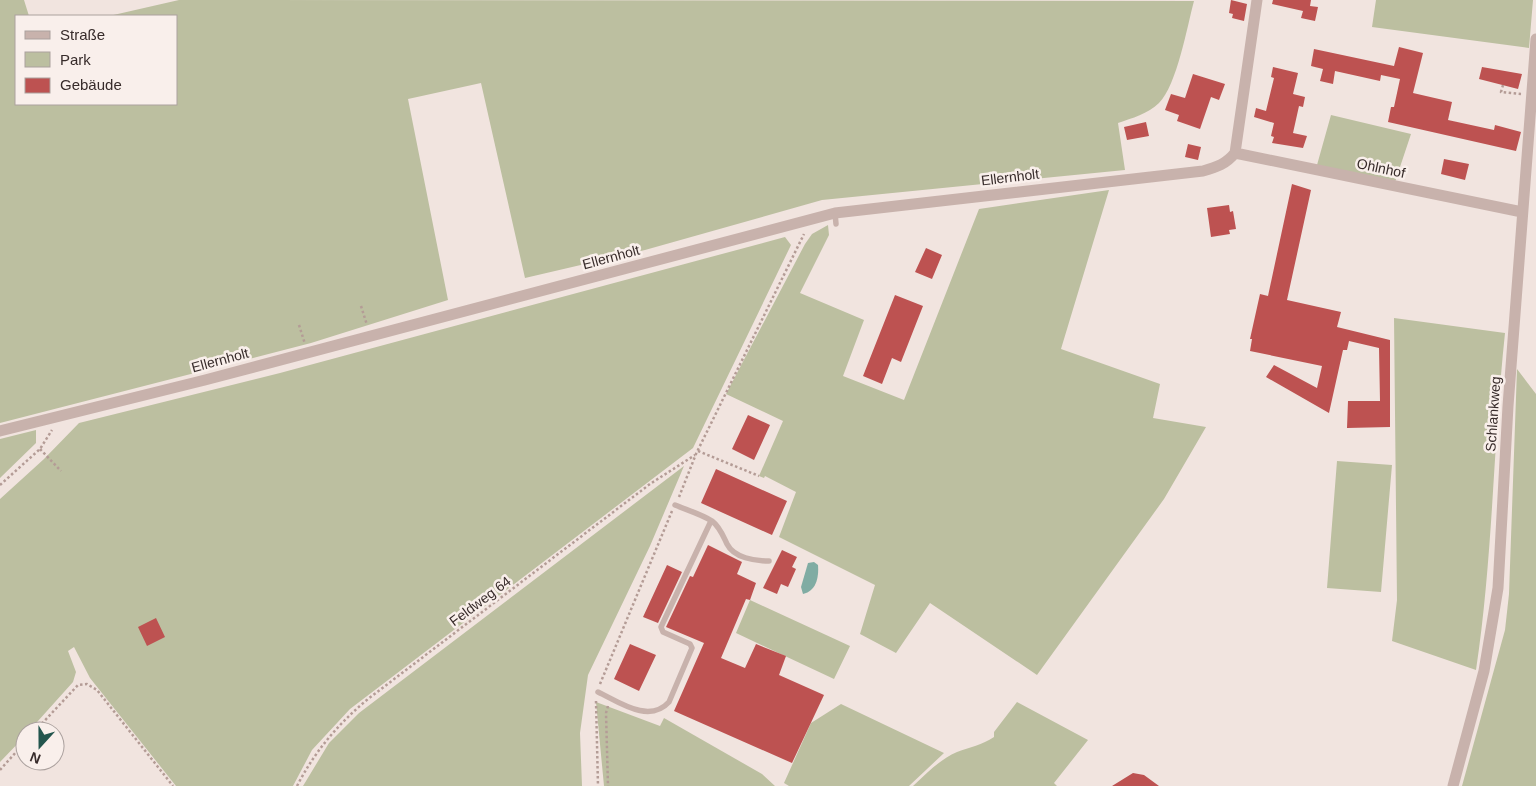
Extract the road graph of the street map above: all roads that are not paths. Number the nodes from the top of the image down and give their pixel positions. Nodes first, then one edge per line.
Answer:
1 (1257, 0) edge
2 (1536, 39) edge
3 (1235, 153) junction
4 (1522, 212) junction
5 (0, 431) edge
6 (675, 505) dead end
7 (711, 521) junction
8 (769, 561) dead end
9 (598, 692) dead end
10 (1453, 786) edge

1 - 3 street
2 - 4 street, Schlankweg
3 - 4 street, Ohlnhof
3 - 5 street, Ellernholt
4 - 10 street, Schlankweg
6 - 7 lane
7 - 8 lane
7 - 9 lane

